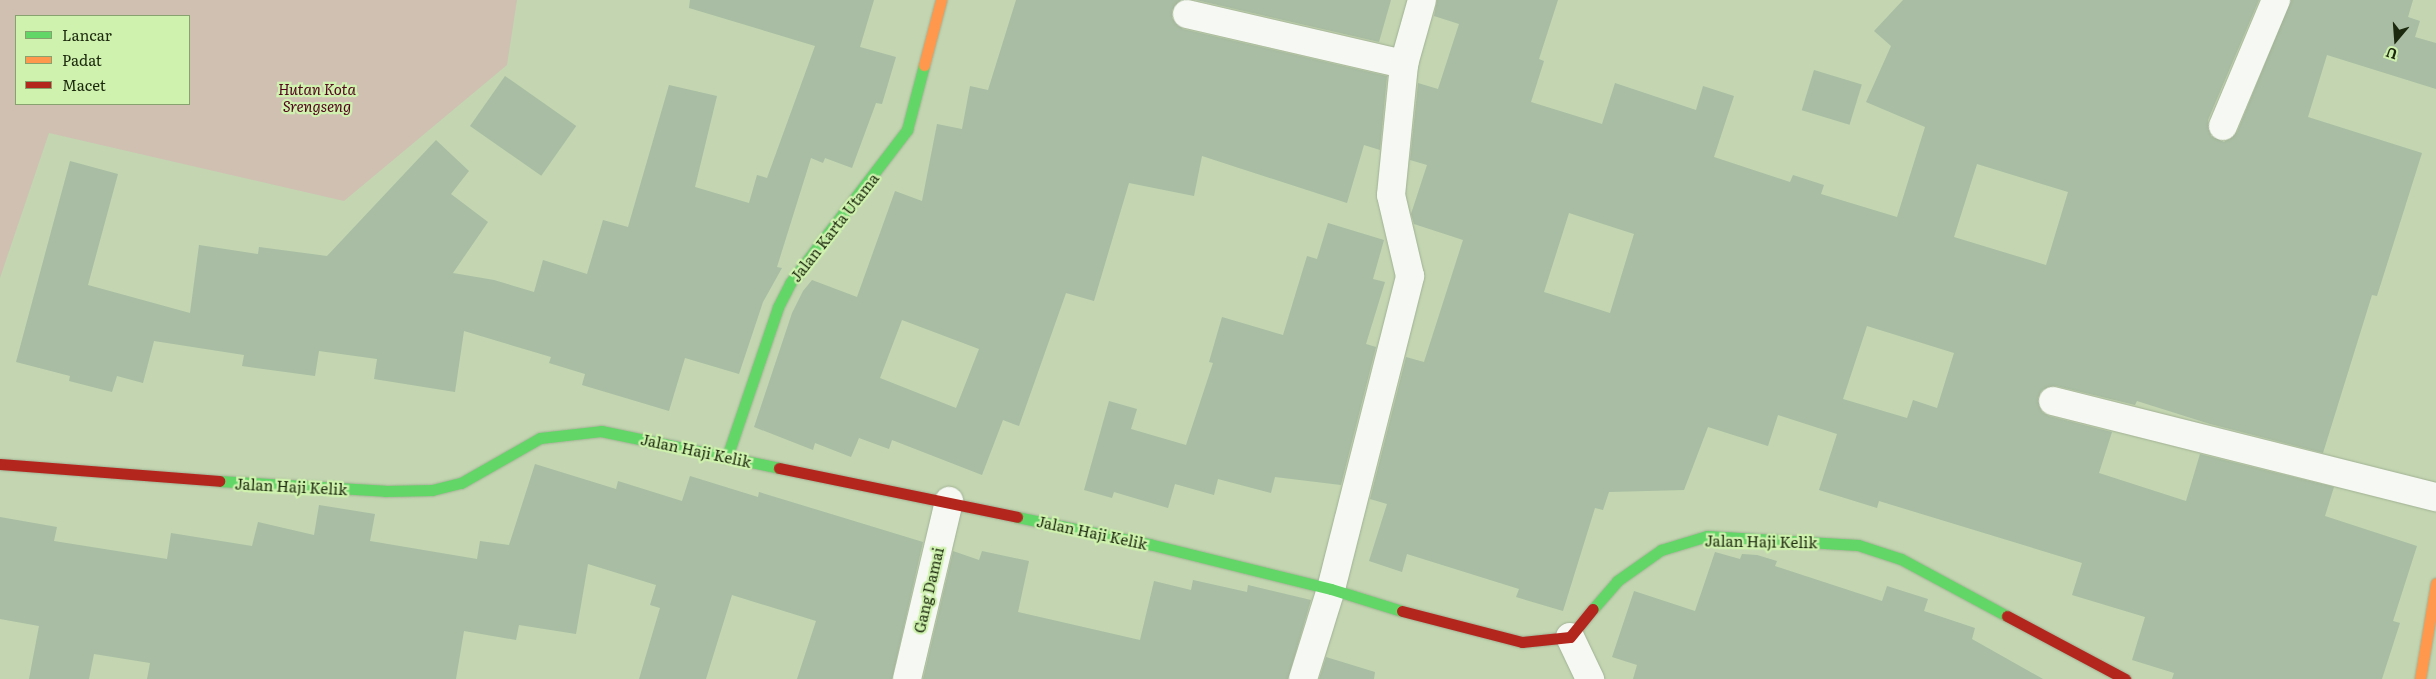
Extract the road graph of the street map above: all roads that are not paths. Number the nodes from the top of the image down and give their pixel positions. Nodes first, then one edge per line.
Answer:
1 (941, 0) edge
2 (1422, 0) edge
3 (2276, 0) edge
4 (1187, 14) dead end
5 (1404, 64) junction
6 (2223, 126) dead end
7 (2053, 401) dead end
8 (727, 457) junction
9 (0, 464) edge
10 (2436, 497) edge
11 (949, 501) junction
12 (2436, 583) edge
13 (1331, 588) junction
14 (1570, 637) junction
15 (907, 679) edge
16 (1303, 679) edge
17 (1590, 679) edge
18 (2124, 679) edge
19 (2420, 679) edge

1 - 8 street, Jalan Karta Utama
2 - 5 street
3 - 6 street
4 - 5 street
5 - 13 street
7 - 10 street
8 - 9 street, Jalan Haji Kelik
8 - 11 street, Jalan Haji Kelik
11 - 13 street, Jalan Haji Kelik
11 - 15 street, Gang Damai
12 - 19 street
13 - 14 street, Jalan Haji Kelik
13 - 16 street
14 - 17 street
14 - 18 street, Jalan Haji Kelik

